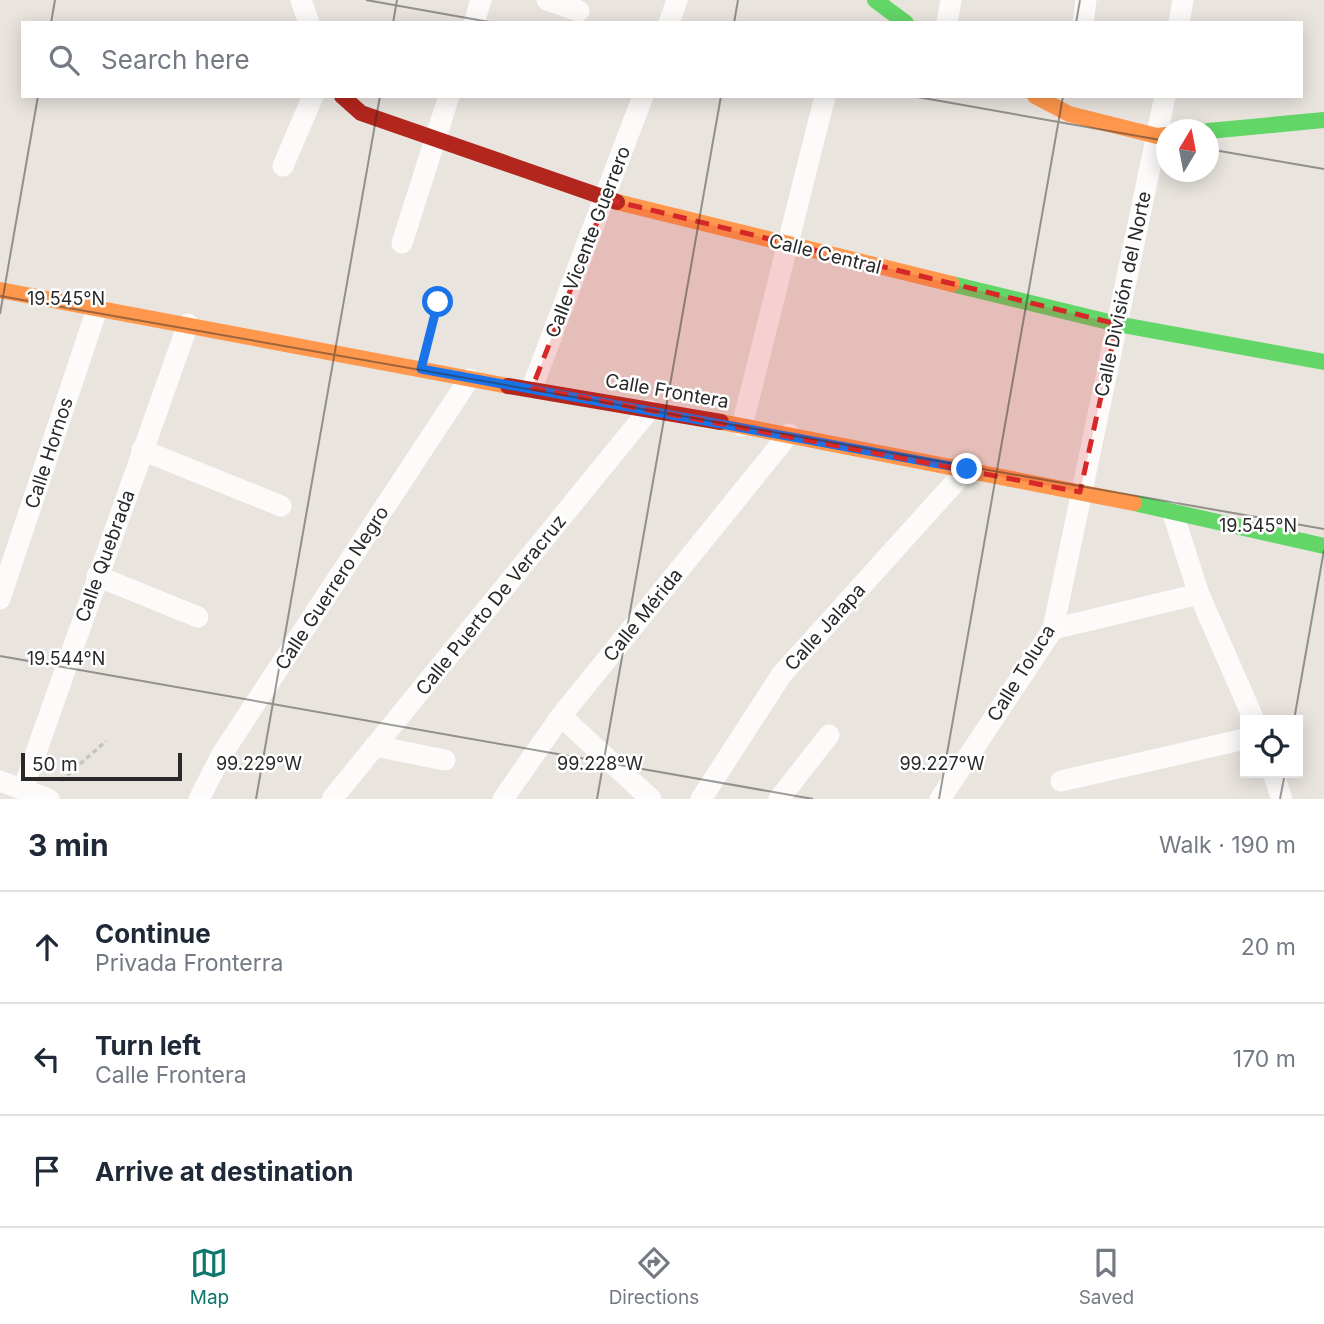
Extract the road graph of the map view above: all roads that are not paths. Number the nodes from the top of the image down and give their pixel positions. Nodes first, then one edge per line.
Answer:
1 (301, 0) edge
2 (481, 0) edge
3 (547, 0) edge
4 (677, 0) edge
5 (875, 0) edge
6 (951, 0) edge
7 (1086, 0) edge
8 (1183, 0) edge
9 (579, 11) dead end
10 (308, 21) edge
11 (475, 21) edge
12 (670, 21) edge
13 (903, 21) edge
14 (947, 21) edge
15 (1083, 21) edge
16 (1178, 21) edge
17 (312, 98) edge
18 (344, 98) edge
19 (448, 98) edge
20 (642, 98) edge
21 (824, 98) edge
22 (1043, 98) edge
23 (1165, 98) edge
24 (1070, 105) edge
25 (1163, 119) edge
26 (1324, 120) edge
27 (1219, 130) edge
28 (1156, 133) edge
29 (436, 138) junction
30 (1156, 160) edge
31 (283, 166) dead end
32 (606, 199) junction
33 (402, 243) dead end
34 (786, 244) junction
35 (0, 290) edge
36 (98, 306) junction
37 (188, 324) junction
38 (1117, 324) junction
39 (1324, 362) edge
40 (469, 379) junction
41 (532, 388) junction
42 (649, 410) junction
43 (742, 426) junction
44 (789, 434) junction
45 (142, 450) junction
46 (967, 469) junction
47 (1080, 492) junction
48 (281, 506) dead end
49 (1172, 511) junction
50 (1324, 546) edge
51 (97, 576) junction
52 (1199, 594) junction
53 (0, 599) edge
54 (198, 617) dead end
55 (1053, 629) junction
56 (1252, 715) edge
57 (561, 716) junction
58 (829, 735) dead end
59 (1240, 741) edge
60 (375, 746) junction
61 (445, 760) dead end
62 (1275, 778) edge
63 (0, 781) edge
64 (1061, 781) dead end
65 (23, 789) junction
66 (46, 798) edge
67 (199, 799) edge
68 (332, 799) edge
69 (503, 799) edge
70 (651, 799) edge
71 (701, 799) edge
72 (779, 799) edge
73 (940, 799) edge
74 (1282, 799) edge

1 - 10 street
2 - 11 street
3 - 9 street
4 - 12 street
5 - 13 street
6 - 14 street
7 - 15 street
8 - 16 street
17 - 31 street
18 - 29 street, Calle Central
19 - 29 street
20 - 32 street, Calle Vicente Guerrero
21 - 34 street
22 - 24 street
23 - 25 street, Calle División del Norte
24 - 28 street
26 - 27 street
29 - 32 street, Calle Central
29 - 33 street
30 - 38 street, Calle División del Norte
32 - 34 street, Calle Central
32 - 41 street, Calle Vicente Guerrero
34 - 38 street, Calle Central
34 - 43 street
35 - 36 street, Calle Frontera
36 - 37 street, Calle Frontera
36 - 53 street, Calle Hornos
37 - 40 street, Calle Frontera
37 - 45 street, Calle Quebrada
38 - 39 street, Calle Central
38 - 47 street, Calle División del Norte
40 - 41 street, Calle Frontera
40 - 67 street, Calle Guerrero Negro
41 - 42 street, Calle Frontera
42 - 43 street, Calle Frontera
42 - 60 street, Calle Puerto De Veracruz
43 - 44 street, Calle Frontera
44 - 46 street, Calle Frontera
44 - 57 street, Calle Mérida
45 - 48 street
45 - 51 street, Calle Quebrada
46 - 47 street, Calle Frontera
46 - 71 street, Calle Jalapa
47 - 49 street, Calle Frontera
47 - 55 street, Calle Toluca
49 - 50 street, Calle Frontera
49 - 52 street
51 - 54 street
51 - 65 street, Calle Quebrada
52 - 55 street
52 - 56 street
55 - 73 street, Calle Toluca
57 - 69 street, Calle Mérida
57 - 70 street
58 - 72 street
59 - 64 street
60 - 61 street
60 - 68 street, Calle Puerto De Veracruz
62 - 74 street
63 - 65 street
65 - 66 street

